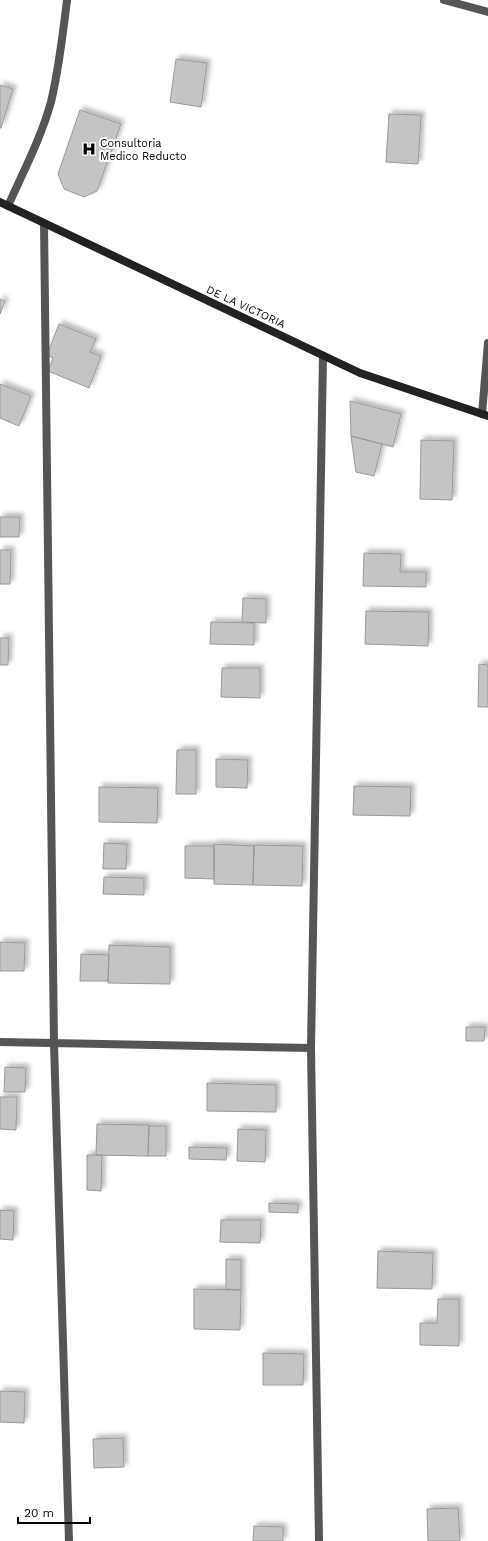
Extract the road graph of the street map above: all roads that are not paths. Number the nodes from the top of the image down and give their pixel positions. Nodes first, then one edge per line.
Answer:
1 (67, 0) edge
2 (444, 0) edge
3 (488, 12) edge
4 (0, 202) edge
5 (8, 206) junction
6 (44, 224) junction
7 (488, 343) edge
8 (323, 356) junction
9 (485, 415) edge
10 (0, 1042) edge
11 (54, 1044) junction
12 (311, 1048) junction
13 (69, 1541) edge
14 (319, 1541) edge

1 - 5 street
2 - 3 street
4 - 5 main road, DE LA VICTORIA
5 - 6 main road, DE LA VICTORIA
6 - 8 main road, DE LA VICTORIA
6 - 11 street
7 - 9 street
8 - 9 main road, DE LA VICTORIA
8 - 12 street
10 - 11 street
11 - 12 street
11 - 13 street
12 - 14 street

